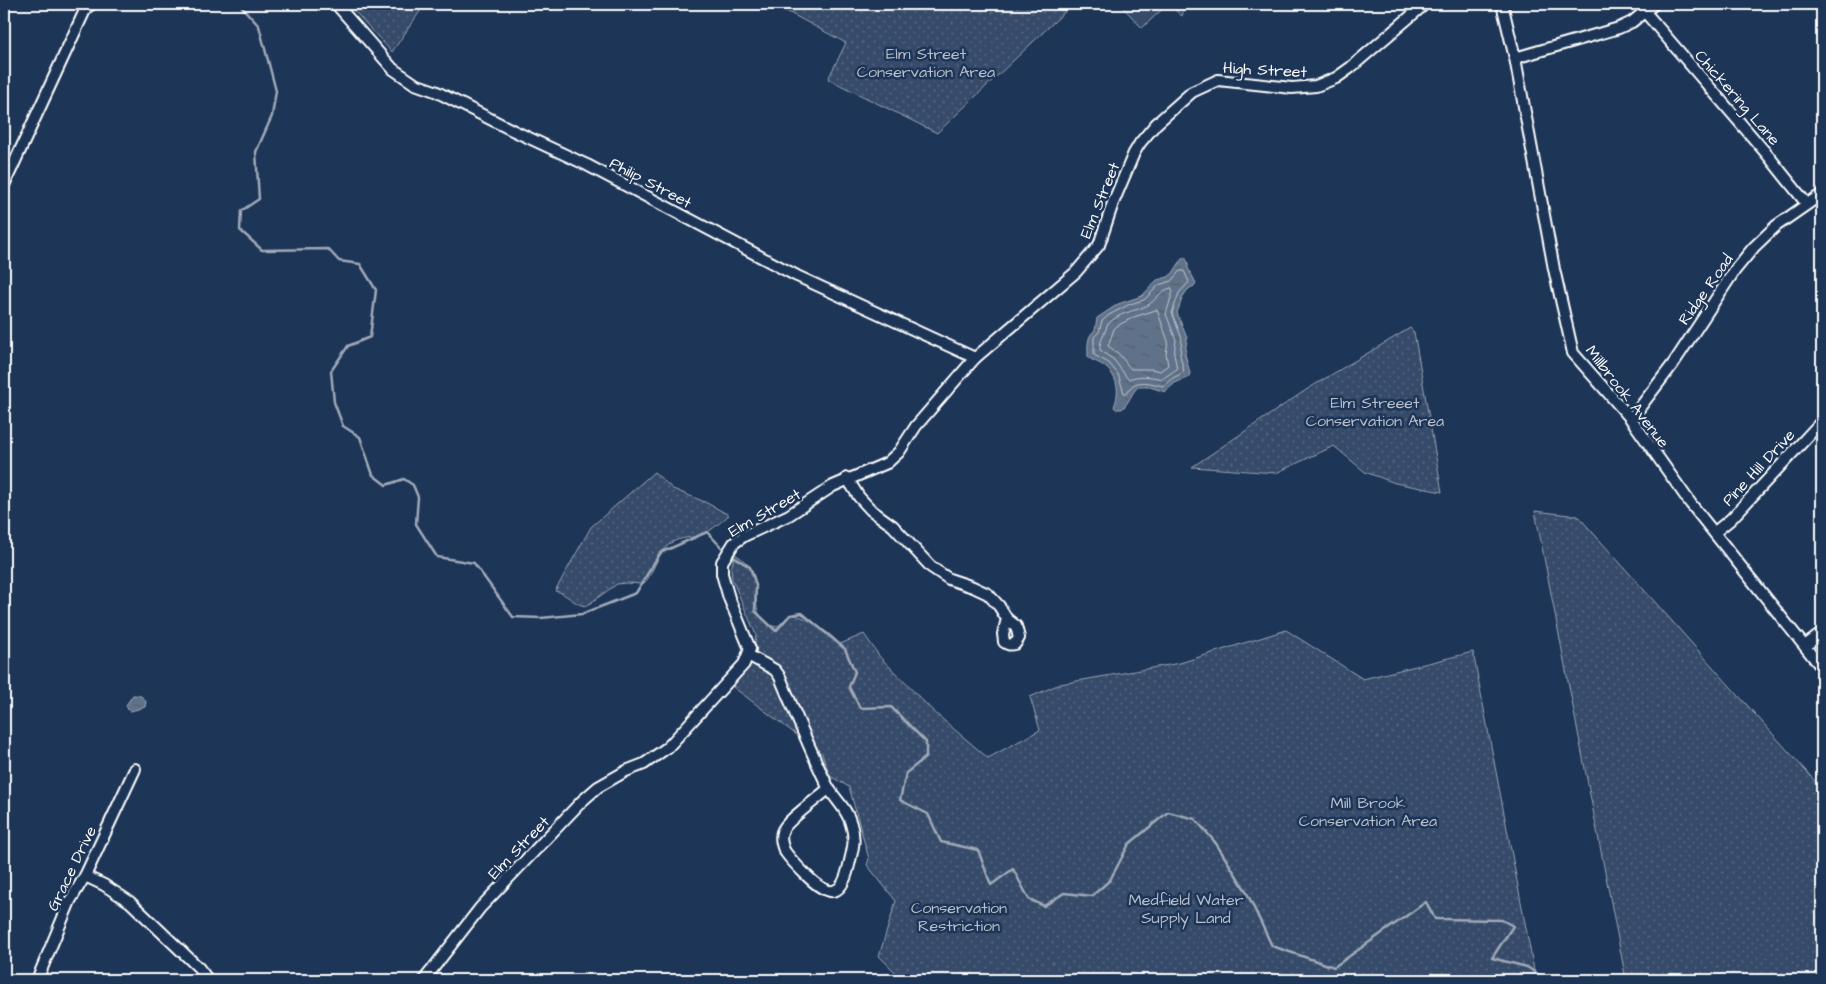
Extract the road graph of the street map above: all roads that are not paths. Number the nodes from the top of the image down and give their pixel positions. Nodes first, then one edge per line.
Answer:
1 (336, 4) edge
2 (1425, 4) edge
3 (1502, 4) edge
4 (1654, 4) edge
5 (88, 5) edge
6 (1645, 12) junction
7 (1515, 58) junction
8 (1196, 89) joint
9 (4, 186) edge
10 (1822, 194) edge
11 (1806, 203) junction
12 (975, 358) junction
13 (1630, 419) junction
14 (1822, 421) edge
15 (847, 478) junction
16 (1715, 532) junction
17 (1006, 619) dead end
18 (1822, 633) edge
19 (1805, 646) junction
20 (748, 655) junction
21 (1822, 668) edge
22 (135, 769) dead end
23 (829, 788) junction
24 (84, 876) junction
25 (37, 980) edge
26 (208, 980) edge
27 (424, 980) edge

1 - 12 street, Philip Street
2 - 8 street, High Street
3 - 7 street, Millbrook Avenue
4 - 6 street
5 - 9 street
6 - 7 street
6 - 11 street, Chickering Lane
7 - 13 street, Millbrook Avenue
8 - 12 street, Elm Street
10 - 11 street, Ridge Road
11 - 13 street, Ridge Road
12 - 15 street, Elm Street
13 - 16 street, Millbrook Avenue
14 - 16 street, Pine Hill Drive
15 - 17 street
15 - 20 street, Elm Street
16 - 19 street, Millbrook Avenue
18 - 19 street
19 - 21 street, Millbrook Avenue
20 - 23 street
20 - 27 street, Elm Street
22 - 24 street, Grace Drive
23 - 23 street
24 - 25 street, Grace Drive
24 - 26 street

